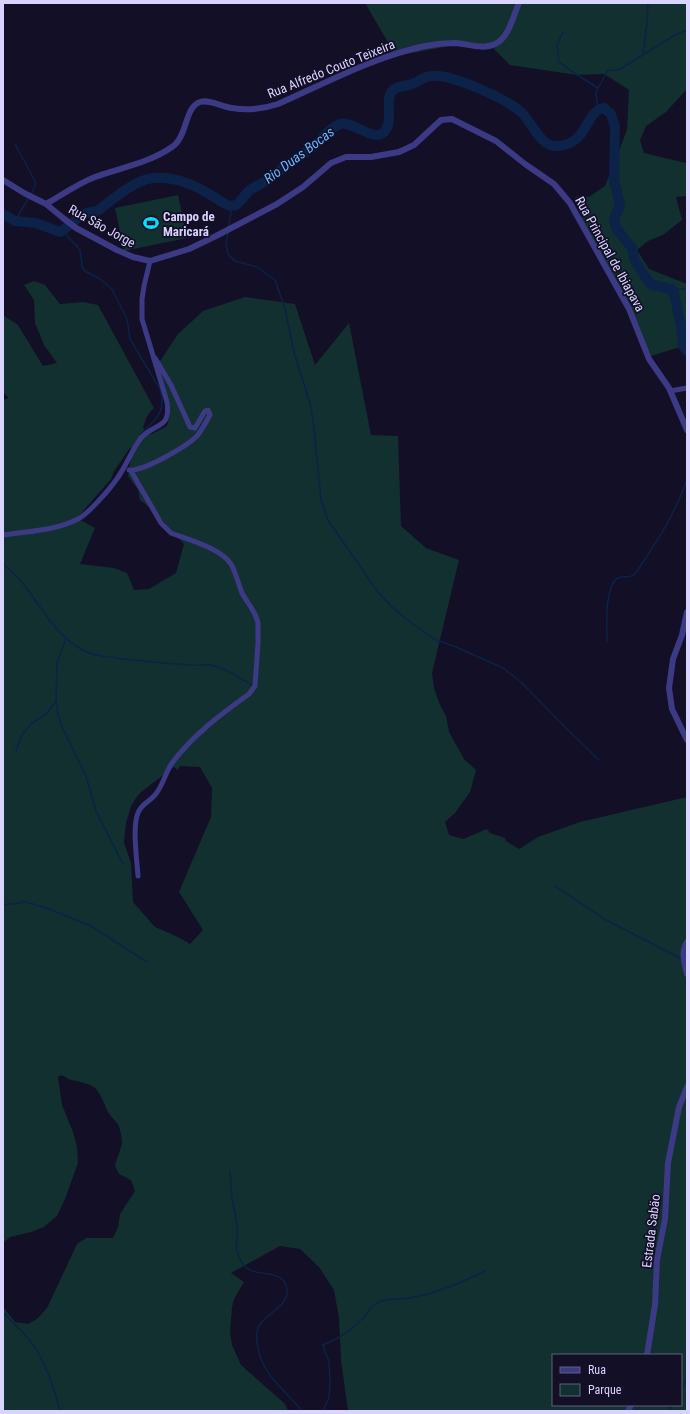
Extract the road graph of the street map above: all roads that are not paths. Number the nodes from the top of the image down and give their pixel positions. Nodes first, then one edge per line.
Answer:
1 (519, 3) edge
2 (3, 180) edge
3 (46, 204) junction
4 (150, 261) junction
5 (152, 354) junction
6 (687, 388) edge
7 (670, 391) junction
8 (687, 430) edge
9 (124, 468) junction
10 (131, 471) junction
11 (3, 535) edge
12 (687, 612) edge
13 (687, 740) edge
14 (138, 876) dead end
15 (687, 942) edge
16 (687, 974) edge
17 (687, 1087) edge
18 (647, 1354) edge

1 - 3 street, Rua Alfredo Couto Teixeira
2 - 3 street
3 - 4 street, Rua São Jorge
4 - 5 street
4 - 7 street, Rua Principal de Ibiapava
5 - 9 street
5 - 10 street
6 - 7 street
7 - 8 street, Rua Principal de Ibiapava
9 - 10 street
9 - 11 street
10 - 14 street
12 - 13 street
15 - 16 street
17 - 18 street, Estrada Sabäo

